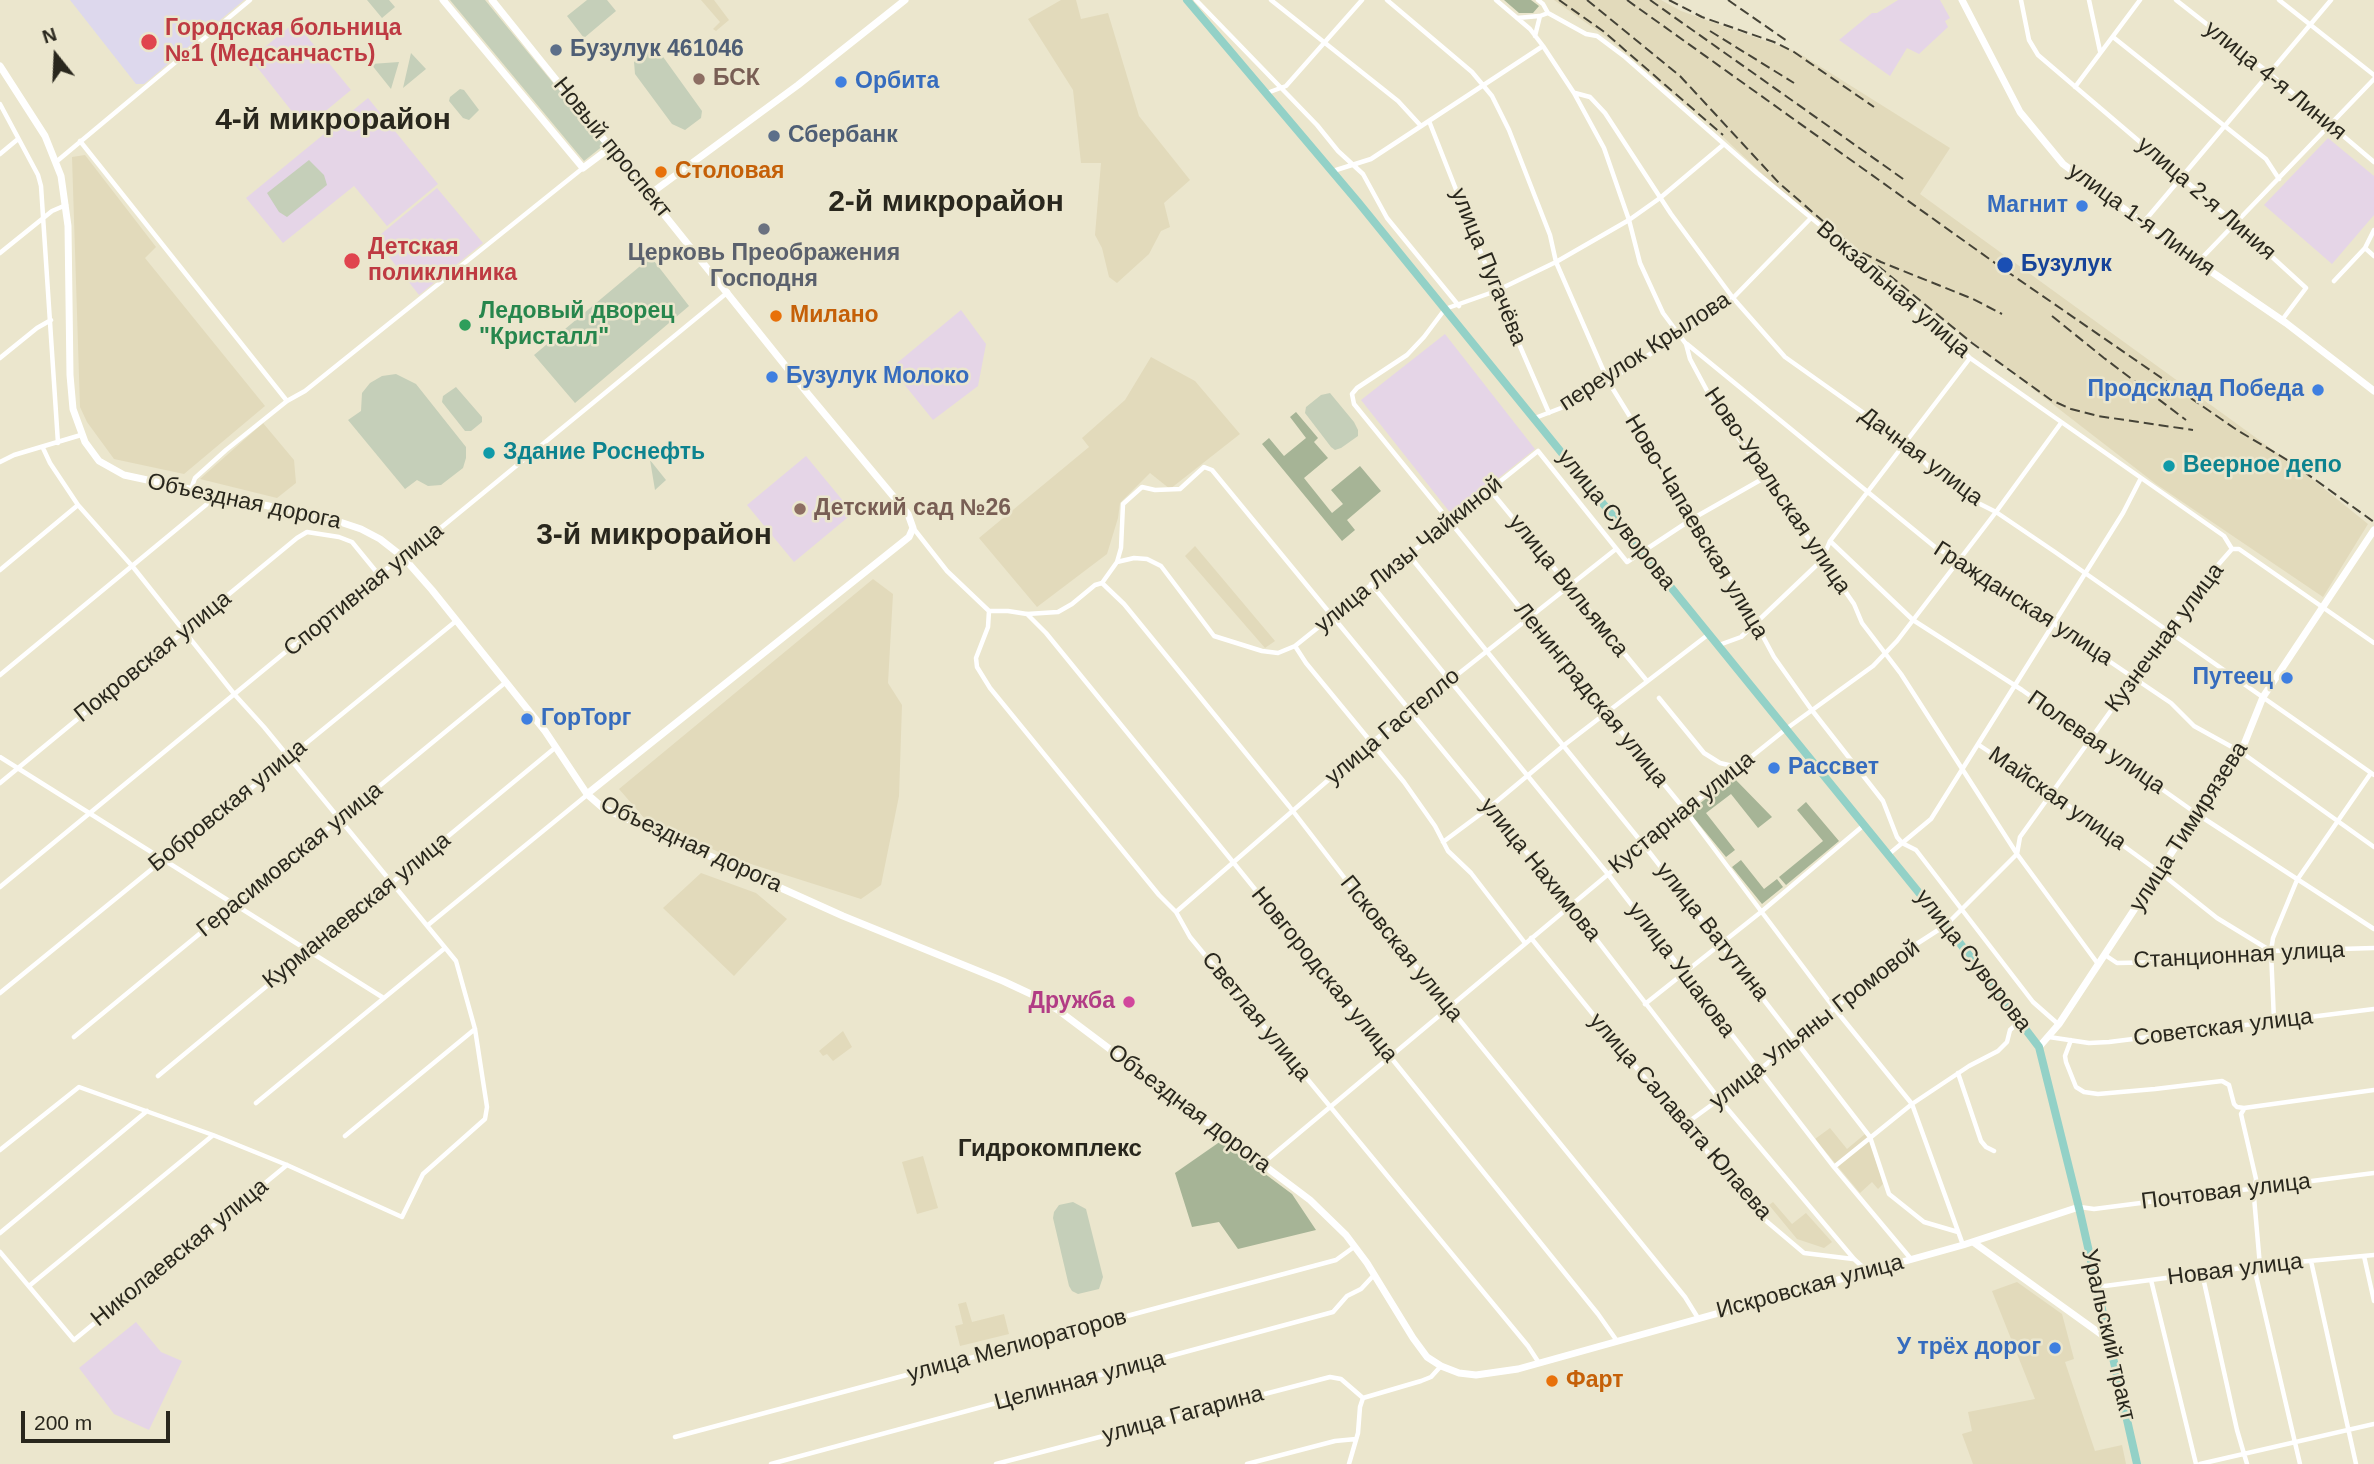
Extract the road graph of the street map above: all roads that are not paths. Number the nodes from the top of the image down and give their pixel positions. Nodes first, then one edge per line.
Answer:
1 (250, 0) edge
2 (443, 0) edge
3 (492, 0) edge
4 (905, 0) edge
5 (1186, 0) edge
6 (1196, 0) edge
7 (1271, 0) edge
8 (1362, 0) edge
9 (1387, 0) edge
10 (1496, 0) edge
11 (1538, 0) edge
12 (1962, 0) edge
13 (2021, 0) edge
14 (2089, 0) edge
15 (2140, 0) edge
16 (2176, 0) edge
17 (2279, 0) edge
18 (2331, 0) edge
19 (1548, 13) junction
20 (1540, 16) junction
21 (1517, 18) junction
22 (2310, 26) junction
23 (1535, 36) junction
24 (2113, 37) junction
25 (1326, 42) junction
26 (1543, 46) junction
27 (2100, 52) junction
28 (0, 66) edge
29 (2269, 73) junction
30 (2374, 77) edge
31 (1484, 86) junction
32 (2074, 86) junction
33 (1279, 88) junction
34 (1267, 93) junction
35 (1574, 93) junction
36 (0, 104) edge
37 (1429, 121) junction
38 (2330, 125) junction
39 (1421, 126) junction
40 (2225, 126) junction
41 (18, 139) junction
42 (80, 141) junction
43 (1723, 145) junction
44 (611, 147) junction
45 (0, 153) edge
46 (56, 162) junction
47 (2374, 162) edge
48 (1351, 165) junction
49 (583, 168) junction
50 (1332, 171) junction
51 (2181, 177) junction
52 (2279, 178) junction
53 (650, 194) junction
54 (1660, 198) junction
55 (66, 205) junction
56 (44, 217) junction
57 (1810, 219) junction
58 (1629, 220) junction
59 (2235, 223) junction
60 (2142, 224) junction
61 (2374, 230) edge
62 (2365, 248) junction
63 (0, 253) edge
64 (2374, 256) edge
65 (1556, 262) junction
66 (2198, 263) junction
67 (2334, 281) dead end
68 (1496, 291) junction
69 (728, 292) junction
70 (1733, 298) junction
71 (1459, 306) junction
72 (1445, 309) junction
73 (51, 320) junction
74 (2281, 320) junction
75 (1680, 335) junction
76 (1686, 344) junction
77 (0, 358) edge
78 (1970, 358) junction
79 (1608, 381) junction
80 (2374, 391) edge
81 (287, 401) junction
82 (1549, 413) junction
83 (1534, 418) junction
84 (2061, 423) junction
85 (81, 435) junction
86 (58, 443) junction
87 (1906, 443) junction
88 (43, 448) junction
89 (0, 462) edge
90 (1764, 478) junction
91 (2141, 478) junction
92 (191, 489) junction
93 (1490, 490) junction
94 (1868, 494) junction
95 (219, 495) junction
96 (78, 505) junction
97 (1996, 512) junction
98 (1692, 519) junction
99 (1449, 522) junction
100 (913, 528) junction
101 (2374, 530) edge
102 (1830, 541) junction
103 (1616, 549) junction
104 (2232, 549) junction
105 (1642, 552) junction
106 (1408, 554) junction
107 (403, 557) junction
108 (1822, 560) junction
109 (1959, 561) junction
110 (1117, 562) junction
111 (133, 567) junction
112 (0, 570) edge
113 (2084, 572) junction
114 (379, 575) junction
115 (1102, 583) junction
116 (1371, 584) junction
117 (1568, 586) junction
118 (2324, 607) junction
119 (989, 611) junction
120 (1027, 614) junction
121 (1334, 616) junction
122 (1528, 618) junction
123 (457, 620) junction
124 (1913, 620) junction
125 (1754, 623) junction
126 (2053, 623) junction
127 (2169, 630) junction
128 (184, 632) junction
129 (1709, 634) junction
130 (2374, 643) edge
131 (1718, 645) junction
132 (1295, 646) junction
133 (1488, 650) junction
134 (1885, 653) junction
135 (0, 675) edge
136 (2134, 678) junction
137 (1450, 680) junction
138 (1647, 681) junction
139 (506, 682) junction
140 (2015, 686) junction
141 (235, 695) junction
142 (2263, 697) junction
143 (1659, 698) dead end
144 (1811, 709) junction
145 (1411, 710) junction
146 (1605, 713) junction
147 (1786, 729) junction
148 (2091, 738) junction
149 (1371, 743) junction
150 (1979, 745) junction
151 (1563, 746) junction
152 (556, 747) junction
153 (2241, 752) junction
154 (0, 757) edge
155 (288, 757) junction
156 (1738, 767) junction
157 (18, 768) junction
158 (1963, 770) junction
159 (2373, 774) edge
160 (1527, 776) junction
161 (0, 783) edge
162 (2052, 793) junction
163 (587, 794) junction
164 (1490, 807) junction
165 (1685, 810) junction
166 (90, 812) junction
167 (1292, 812) junction
168 (2197, 814) junction
169 (340, 820) junction
170 (2339, 821) junction
171 (1864, 825) junction
172 (1443, 842) junction
173 (1902, 843) junction
174 (1643, 844) junction
175 (2374, 847) edge
176 (1888, 854) junction
177 (2017, 854) junction
178 (163, 860) junction
179 (1233, 862) junction
180 (2158, 872) junction
181 (1607, 873) junction
182 (2297, 880) junction
183 (392, 883) junction
184 (0, 887) edge
185 (236, 905) junction
186 (1570, 905) junction
187 (1962, 909) junction
188 (1176, 912) junction
189 (1761, 912) junction
190 (428, 925) junction
191 (1946, 925) junction
192 (2374, 929) edge
193 (1531, 937) junction
194 (1525, 943) junction
195 (1720, 944) junction
196 (445, 948) junction
197 (2374, 948) edge
198 (307, 950) junction
199 (2271, 951) junction
200 (2105, 955) junction
201 (2099, 965) junction
202 (1683, 974) junction
203 (0, 993) edge
204 (382, 997) junction
205 (1646, 1004) junction
206 (1834, 1007) junction
207 (1449, 1008) junction
208 (2374, 1009) edge
209 (2020, 1021) junction
210 (2274, 1021) junction
211 (2059, 1024) junction
212 (475, 1028) junction
213 (74, 1037) dead end
214 (2049, 1037) junction
215 (1797, 1040) junction
216 (2071, 1040) junction
217 (2039, 1046) junction
218 (1389, 1057) junction
219 (1758, 1070) junction
220 (1958, 1073) junction
221 (158, 1076) dead end
222 (2374, 1090) edge
223 (1720, 1101) junction
224 (256, 1103) dead end
225 (1912, 1104) junction
226 (1329, 1106) junction
227 (2244, 1108) junction
228 (147, 1111) junction
229 (1684, 1125) junction
230 (213, 1135) junction
231 (345, 1136) dead end
232 (1870, 1137) junction
233 (0, 1150) edge
234 (1994, 1150) dead end
235 (1261, 1164) junction
236 (287, 1165) junction
237 (1834, 1167) junction
238 (2374, 1173) edge
239 (2255, 1187) junction
240 (2079, 1207) junction
241 (1959, 1232) junction
242 (0, 1233) edge
243 (1973, 1242) junction
244 (1963, 1245) junction
245 (1355, 1246) junction
246 (0, 1252) edge
247 (2374, 1255) edge
248 (2364, 1256) junction
249 (1854, 1259) junction
250 (1911, 1259) junction
251 (2311, 1261) junction
252 (2257, 1266) junction
253 (1867, 1271) junction
254 (2202, 1273) junction
255 (1375, 1275) junction
256 (2151, 1280) junction
257 (29, 1286) junction
258 (2097, 1287) junction
259 (2374, 1301) edge
260 (1698, 1318) junction
261 (1617, 1340) junction
262 (2109, 1340) junction
263 (1540, 1364) junction
264 (1441, 1366) junction
265 (1363, 1398) junction
266 (2374, 1424) edge
267 (2348, 1430) junction
268 (675, 1437) dead end
269 (1356, 1438) junction
270 (2295, 1442) junction
271 (2245, 1454) junction
272 (771, 1464) edge
273 (996, 1464) edge
274 (1247, 1464) edge
275 (1349, 1464) edge
276 (2137, 1464) edge
277 (2198, 1464) edge
278 (2247, 1464) edge
279 (2300, 1464) edge
280 (2356, 1464) edge

1 - 42 street
2 - 49 main road
3 - 44 main road, Новый проспект
4 - 53 main road
5 - 34 main road, улица Суворова
6 - 33 street
7 - 25 street
8 - 25 street
9 - 31 street, Ново-Чапаевская улица
10 - 21 street, Ново-Уральская улица
11 - 19 street
12 - 60 main road, улица 1-я Линия
13 - 32 street, улица 2-я Линия
14 - 27 street
15 - 24 street
16 - 29 street, улица 4-я Линия
17 - 22 street
18 - 22 street
19 - 20 street
19 - 43 street, Вокзальная улица
20 - 21 street
20 - 23 street
21 - 23 street, Ново-Уральская улица
22 - 29 street
22 - 30 street
23 - 26 street, Ново-Уральская улица
24 - 27 street
24 - 40 street
25 - 33 street
25 - 39 street
26 - 31 street
26 - 35 street, Ново-Уральская улица
27 - 32 street
28 - 46 main road, Объездная дорога
29 - 38 street, улица 4-я Линия
29 - 40 street
30 - 38 street
31 - 37 street
31 - 65 street, Ново-Чапаевская улица
32 - 51 street, улица 2-я Линия
33 - 34 street
33 - 48 street
34 - 50 main road, улица Суворова
35 - 54 street, Дачная улица
35 - 58 street, Ново-Уральская улица
36 - 41 street
37 - 39 street
37 - 68 street, улица Пугачёва
38 - 47 street, улица 4-я Линия
38 - 52 street
39 - 48 street
40 - 51 street
40 - 52 street
41 - 45 street
41 - 56 street
42 - 46 street
42 - 81 street
43 - 54 street
43 - 57 street, Вокзальная улица
44 - 49 main road
44 - 53 main road, Новый проспект
46 - 55 main road, Объездная дорога
48 - 50 street
48 - 71 street
49 - 81 street
50 - 72 main road, улица Суворова
51 - 59 street, улица 2-я Линия
51 - 60 street
52 - 59 street
53 - 69 main road, Новый проспект
54 - 58 street
54 - 70 street, Дачная улица
55 - 56 street
55 - 85 main road, Объездная дорога
56 - 63 street
56 - 73 street
57 - 70 street, переулок Крылова
57 - 78 street, Вокзальная улица
58 - 65 street
58 - 75 street, Ново-Уральская улица
59 - 66 street
59 - 74 street, улица 2-я Линия
60 - 66 main road, улица 1-я Линия
61 - 62 street
62 - 64 street
62 - 67 street
65 - 68 street
65 - 79 street, Ново-Чапаевская улица
66 - 74 main road, улица 1-я Линия
68 - 71 street
68 - 82 street, улица Пугачёва
69 - 100 main road, Новый проспект
69 - 107 street, Спортивная улица
70 - 75 street, переулок Крылова
70 - 87 street, Дачная улица
71 - 72 street
72 - 83 main road, улица Суворова
72 - 99 street, Ленинградская улица
73 - 77 street
73 - 86 street
74 - 80 main road, улица 1-я Линия
75 - 76 street, Ново-Уральская улица
75 - 79 street, переулок Крылова
76 - 90 street, Ново-Уральская улица
76 - 94 street, Гражданская улица
78 - 84 street, Вокзальная улица
78 - 87 street
79 - 82 street, переулок Крылова
79 - 98 street, Ново-Чапаевская улица
81 - 92 street
82 - 83 street, переулок Крылова
83 - 105 main road, улица Суворова
84 - 91 street, Вокзальная улица
84 - 97 street, Кустарная улица
85 - 86 street
85 - 92 main road, Объездная дорога
86 - 88 street
87 - 94 street
87 - 97 street, Дачная улица
88 - 89 street
88 - 96 street
90 - 98 street
90 - 108 street, Ново-Уральская улица
91 - 104 street, Вокзальная улица
91 - 113 street
92 - 95 main road, Объездная дорога
93 - 99 street, улица Лизы Чайкиной
93 - 103 street, улица Лизы Чайкиной
93 - 117 street, улица Вильямса
94 - 102 street
94 - 109 street, Гражданская улица
95 - 107 main road, Объездная дорога
95 - 111 street
96 - 111 street
96 - 112 street
97 - 109 street, Кустарная улица
97 - 113 street, Дачная улица
98 - 105 street
98 - 125 street, Ново-Чапаевская улица
99 - 106 street, улица Лизы Чайкиной
99 - 122 street, Ленинградская улица
100 - 119 street
100 - 163 main road
101 - 118 main road, улица Тимирязева
102 - 108 street
102 - 124 street, Полевая улица
103 - 105 street
103 - 117 street, улица Гастелло
104 - 118 street, Вокзальная улица
104 - 127 street, Кузнечная улица
105 - 129 main road, улица Суворова
106 - 116 street, улица Лизы Чайкиной
106 - 133 street, улица Ватутина
107 - 114 street, Спортивная улица
107 - 123 main road, Объездная дорога
108 - 125 street
108 - 134 street, Ново-Уральская улица
109 - 124 street, Кустарная улица
109 - 126 street, Гражданская улица
110 - 115 street
110 - 121 street, улица Нахимова
110 - 132 street, улица Лизы Чайкиной
111 - 128 street
111 - 135 street
113 - 126 street
113 - 127 street, Дачная улица
114 - 128 street, Покровская улица
114 - 141 street, Спортивная улица
115 - 120 street
115 - 167 street, Псковская улица
116 - 121 street, улица Лизы Чайкиной
116 - 137 street, улица Ушакова
117 - 122 street, улица Гастелло
117 - 138 street, улица Вильямса
118 - 130 street, Вокзальная улица
118 - 142 main road, улица Тимирязева
119 - 120 street
119 - 188 street, Светлая улица
120 - 179 street, Новгородская улица
121 - 132 street, улица Лизы Чайкиной
121 - 145 street, улица Нахимова
122 - 133 street, улица Гастелло
122 - 146 street, Ленинградская улица
123 - 139 main road, Объездная дорога
123 - 155 street, Бобровская улица
124 - 134 street, Кустарная улица
124 - 140 street, Полевая улица
125 - 131 street
125 - 144 street, Ново-Чапаевская улица
126 - 136 street, Гражданская улица
126 - 140 street
127 - 136 street, Кузнечная улица
127 - 142 street, Дачная улица
128 - 141 street
128 - 157 street, Покровская улица
129 - 131 main road, улица Суворова
129 - 138 street
131 - 147 main road, улица Суворова
132 - 149 street
133 - 137 street, улица Гастелло
133 - 151 street, улица Ватутина
134 - 144 street, Кустарная улица
134 - 158 street, Ново-Уральская улица
136 - 148 street, Кузнечная улица
136 - 153 street, Гражданская улица
137 - 145 street, улица Гастелло
137 - 160 street, улица Ушакова
138 - 146 street
139 - 152 main road, Объездная дорога
139 - 169 street, Герасимовская улица
140 - 148 street, Полевая улица
140 - 150 street
141 - 155 street
141 - 166 street, Спортивная улица
142 - 153 main road, улица Тимирязева
142 - 159 street, Дачная улица
143 - 156 street
144 - 147 street, Кустарная улица
144 - 173 street, Ново-Чапаевская улица
145 - 149 street, улица Гастелло
145 - 164 street, улица Нахимова
146 - 151 street
146 - 165 street, Ленинградская улица
147 - 156 street, Кустарная улица
147 - 171 main road, улица Суворова
148 - 162 street, Кузнечная улица
148 - 168 street, Полевая улица
149 - 167 street, улица Гастелло
149 - 172 street
150 - 158 street
150 - 162 street, Майская улица
151 - 160 street
151 - 174 street, улица Ватутина
152 - 163 main road, Объездная дорога
152 - 183 street, Курманаевская улица
153 - 168 main road, улица Тимирязева
153 - 170 street, Гражданская улица
154 - 157 street
155 - 169 street
155 - 178 street, Бобровская улица
156 - 165 street, Кустарная улица
157 - 161 street, Покровская улица
157 - 166 street
158 - 173 street
158 - 177 street, Ново-Уральская улица
159 - 170 street
160 - 164 street
160 - 181 street, улица Ушакова
162 - 177 street, Кузнечная улица
162 - 180 street, Майская улица
163 - 190 street
163 - 235 main road, Объездная дорога
164 - 172 street
164 - 186 street, улица Нахимова
165 - 174 street, Кустарная улица
165 - 189 street, Ленинградская улица
166 - 178 street
166 - 184 street, Спортивная улица
167 - 179 street, улица Гастелло
167 - 207 street, Псковская улица
168 - 180 main road, улица Тимирязева
168 - 182 street, Полевая улица
169 - 183 street
169 - 185 street, Герасимовская улица
170 - 175 street, Гражданская улица
170 - 182 street
171 - 176 main road, улица Суворова
171 - 189 street
172 - 194 street
173 - 176 street
173 - 187 street, Ново-Чапаевская улица
174 - 181 street, Кустарная улица
174 - 195 street, улица Ватутина
176 - 191 main road, улица Суворова
177 - 187 street, Кузнечная улица
177 - 201 street, Ново-Уральская улица
178 - 185 street
178 - 203 street, Бобровская улица
179 - 188 street, улица Гастелло
179 - 218 street, Новгородская улица
180 - 199 street, Майская улица
180 - 200 main road, улица Тимирязева
181 - 186 street, Кустарная улица
181 - 202 street, улица Ушакова
182 - 192 street, Полевая улица
182 - 199 street
183 - 190 street
183 - 198 street, Курманаевская улица
185 - 198 street
185 - 213 street, Герасимовская улица
186 - 193 street, Кустарная улица
186 - 205 street, улица Нахимова
187 - 191 street, Кузнечная улица
187 - 211 street, Ново-Чапаевская улица
188 - 226 street, Светлая улица
189 - 195 street
189 - 206 street, Ленинградская улица
190 - 196 street
191 - 206 street, улица Ульяны Громовой
191 - 209 main road, улица Суворова
193 - 194 street, Кустарная улица
193 - 229 street, улица Салавата Юлаева
194 - 207 street, Кустарная улица
195 - 202 street
195 - 215 street, улица Ватутина
196 - 204 street
196 - 212 street
197 - 199 street, Станционная улица
198 - 204 street
198 - 221 street, Курманаевская улица
199 - 200 street, Станционная улица
199 - 210 street
200 - 201 main road, улица Тимирязева
201 - 211 main road, улица Тимирязева
202 - 205 street
202 - 219 street, улица Ушакова
204 - 224 street
205 - 223 street, улица Нахимова
206 - 215 street, улица Ульяны Громовой
206 - 225 street, Ленинградская улица
207 - 218 street, Кустарная улица
207 - 260 street, Псковская улица
208 - 210 street, Советская улица
209 - 217 main road, улица Суворова
209 - 220 street
210 - 216 street, Советская улица
211 - 214 main road, улица Тимирязева
212 - 231 street
212 - 236 street
214 - 216 street, Советская улица
214 - 217 main road, улица Тимирязева
215 - 219 street, улица Ульяны Громовой
215 - 232 street, улица Ватутина
216 - 227 street
217 - 240 main road, Уральский тракт
218 - 226 street, Кустарная улица
218 - 261 street, Новгородская улица
219 - 223 street, улица Ульяны Громовой
219 - 237 street, улица Ушакова
220 - 225 street
220 - 234 street
222 - 227 street
223 - 229 street, улица Ульяны Громовой
223 - 249 street, улица Нахимова
225 - 232 street
225 - 241 street, Ленинградская улица
226 - 235 street, Кустарная улица
226 - 263 street, Светлая улица
227 - 239 street
228 - 230 street
228 - 233 street
228 - 242 street
229 - 249 street, улица Салавата Юлаева
230 - 236 street
230 - 257 street
232 - 237 street
232 - 241 street, улица Ватутина
235 - 245 main road, Объездная дорога
236 - 257 street, Николаевская улица
237 - 250 street, улица Ушакова
238 - 239 street, Почтовая улица
239 - 240 street, Почтовая улица
239 - 252 street
240 - 243 main road, Искровская улица
240 - 258 main road, Уральский тракт
241 - 244 street, Ленинградская улица
243 - 244 main road, Искровская улица
243 - 262 main road
244 - 250 main road, Искровская улица
245 - 255 main road, Объездная дорога
245 - 268 street, улица Мелиораторов
246 - 257 street
247 - 248 street, Новая улица
248 - 251 street, Новая улица
248 - 259 street
249 - 253 street, улица Нахимова
250 - 253 main road, Искровская улица
251 - 252 street, Новая улица
251 - 267 street
252 - 254 street, Новая улица
252 - 270 street
253 - 260 main road, Искровская улица
254 - 256 street, Новая улица
254 - 271 street
255 - 264 main road, Объездная дорога
255 - 272 street, Целинная улица
256 - 258 street, Новая улица
256 - 277 street
258 - 262 main road, Уральский тракт
260 - 261 main road, Искровская улица
261 - 263 main road, Искровская улица
262 - 276 main road, Уральский тракт
263 - 264 main road, Объездная дорога
264 - 265 street
265 - 269 street
265 - 273 street, улица Гагарина
266 - 267 street
267 - 270 street
267 - 280 street
269 - 274 street
269 - 275 street
270 - 271 street
270 - 279 street
271 - 277 street
271 - 278 street

